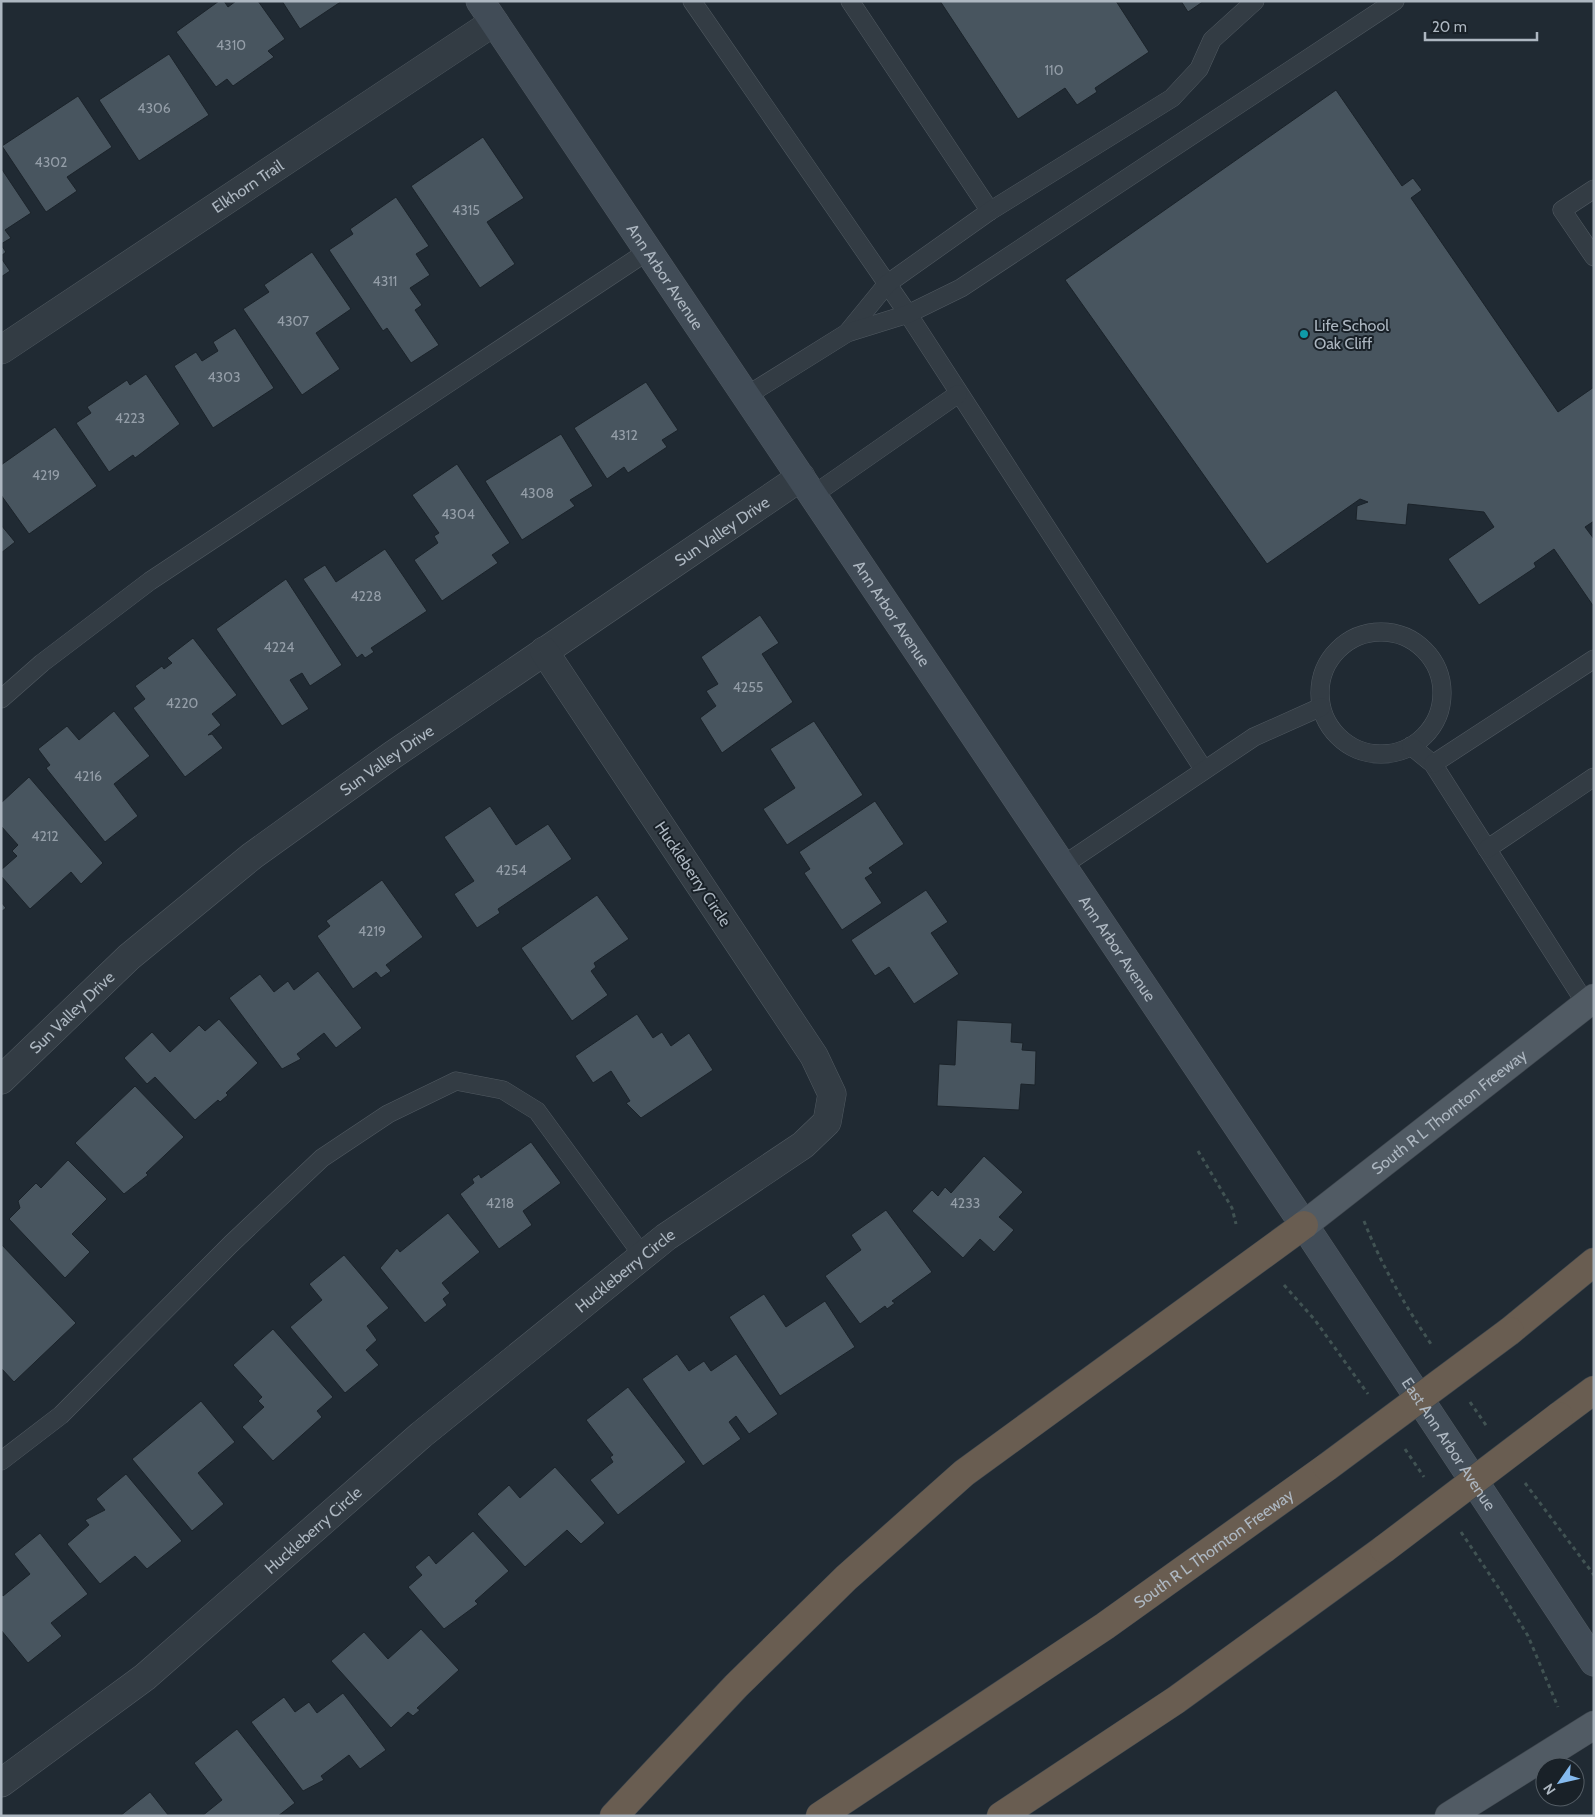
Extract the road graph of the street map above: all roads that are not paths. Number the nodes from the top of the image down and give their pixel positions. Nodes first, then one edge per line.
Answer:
1 (692, 1) edge
2 (850, 1) edge
3 (1255, 1) edge
4 (1395, 1) edge
5 (487, 12) edge
6 (1594, 189) edge
7 (990, 211) junction
8 (648, 251) junction
9 (1594, 258) edge
10 (887, 284) junction
11 (908, 314) junction
12 (846, 333) junction
13 (1, 350) edge
14 (958, 394) junction
15 (746, 396) junction
16 (807, 486) junction
17 (544, 652) junction
18 (1594, 659) edge
19 (1, 699) edge
20 (1321, 707) junction
21 (1411, 746) junction
22 (1433, 764) junction
23 (1204, 770) junction
24 (1594, 777) edge
25 (1487, 849) junction
26 (1062, 866) junction
27 (1590, 1001) edge
28 (1, 1080) edge
29 (1304, 1225) junction
30 (643, 1256) junction
31 (1594, 1262) edge
32 (1594, 1390) edge
33 (1, 1461) edge
34 (1594, 1662) edge
35 (1594, 1725) edge
36 (1, 1783) edge
37 (614, 1816) edge
38 (820, 1816) edge
39 (1001, 1816) edge
40 (1449, 1816) edge

1 - 10 lane
2 - 7 lane
3 - 7 lane
4 - 11 lane
5 - 8 street, Ann Arbor Avenue
5 - 13 street, Elkhorn Trail
6 - 9 lane
7 - 10 lane
8 - 15 street, Ann Arbor Avenue
8 - 19 lane
10 - 11 lane
10 - 12 lane
11 - 12 lane
11 - 14 lane
12 - 15 lane
14 - 16 lane
14 - 23 lane
15 - 16 street, Ann Arbor Avenue
16 - 17 street, Sun Valley Drive
16 - 26 street, Ann Arbor Avenue
17 - 28 street, Sun Valley Drive
17 - 30 street, Huckleberry Circle
18 - 22 lane
20 - 21 lane
20 - 21 lane
20 - 23 lane
21 - 22 lane
22 - 25 lane
23 - 26 lane
24 - 25 lane
25 - 27 lane
26 - 29 street, Ann Arbor Avenue
27 - 29 main road, South R L Thornton Freeway
29 - 34 street, East Ann Arbor Avenue
29 - 37 highway
30 - 33 lane
30 - 36 street, Huckleberry Circle
31 - 38 highway, South R L Thornton Freeway, bridge
32 - 39 highway, bridge
35 - 40 main road

